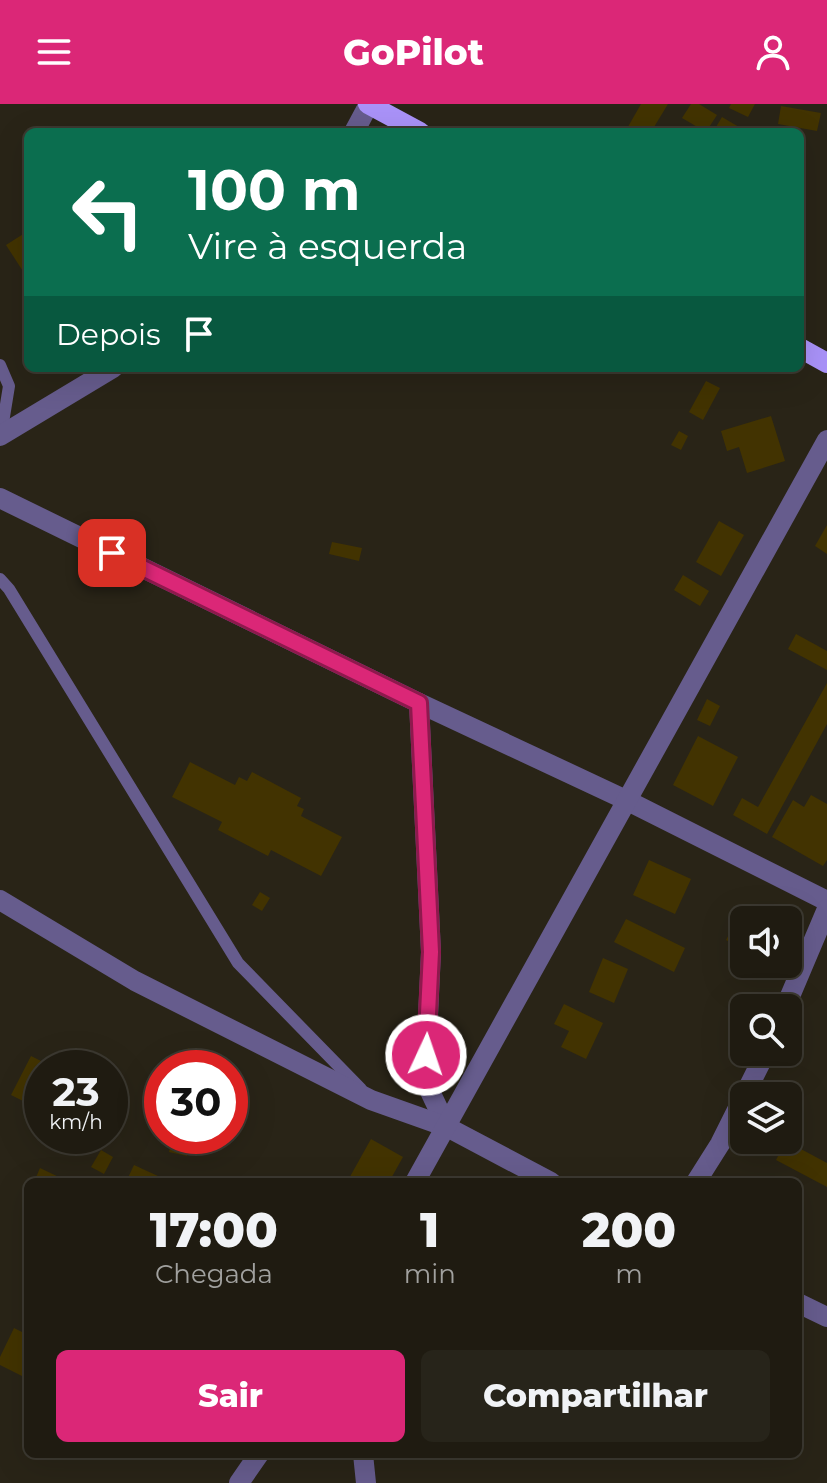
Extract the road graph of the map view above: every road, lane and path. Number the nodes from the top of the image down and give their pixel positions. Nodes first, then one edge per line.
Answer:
1 (369, 104) edge
2 (356, 128) edge
3 (413, 128) edge
4 (804, 350) edge
5 (827, 363) edge
6 (0, 365) edge
7 (106, 372) edge
8 (0, 436) edge
9 (827, 440) edge
10 (0, 498) edge
11 (0, 579) edge
12 (419, 703) junction
13 (626, 800) junction
14 (0, 900) edge
15 (827, 901) edge
16 (827, 909) edge
17 (791, 994) edge
18 (371, 1100) junction
19 (730, 1124) edge
20 (447, 1127) junction
21 (417, 1178) edge
22 (543, 1178) edge
23 (699, 1178) edge
24 (802, 1305) edge
25 (827, 1317) edge
26 (256, 1458) edge
27 (363, 1458) edge
28 (239, 1483) edge
29 (366, 1483) edge

1 - 2 street
1 - 3 main road
4 - 5 main road
6 - 8 lane
7 - 8 street
9 - 13 street
10 - 12 street
11 - 18 lane
12 - 13 street
12 - 20 street
13 - 15 street
13 - 20 street
14 - 18 street
16 - 17 street
18 - 20 street
19 - 23 street
20 - 21 street
20 - 22 street
24 - 25 street
26 - 28 street
27 - 29 street

